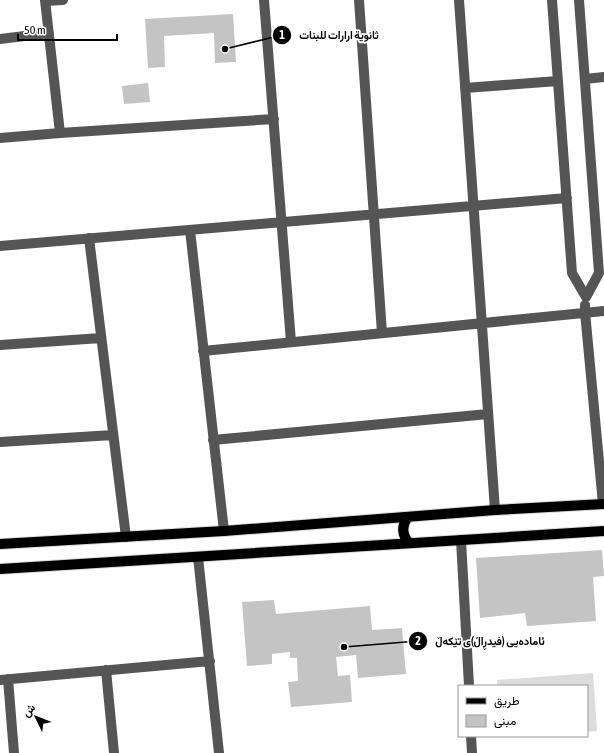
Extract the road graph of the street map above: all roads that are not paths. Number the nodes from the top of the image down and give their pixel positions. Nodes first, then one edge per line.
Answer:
1 (63, 0) edge
2 (264, 0) edge
3 (360, 0) edge
4 (459, 0) edge
5 (552, 0) edge
6 (579, 0) edge
7 (45, 1) edge
8 (49, 33) junction
9 (0, 39) edge
10 (604, 77) edge
11 (584, 79) junction
12 (558, 81) junction
13 (465, 88) junction
14 (274, 119) junction
15 (60, 133) junction
16 (0, 138) edge
17 (599, 195) edge
18 (567, 198) junction
19 (474, 206) junction
20 (373, 215) junction
21 (282, 222) junction
22 (190, 230) junction
23 (89, 238) junction
24 (0, 246) edge
25 (586, 297) junction
26 (604, 311) edge
27 (585, 312) junction
28 (482, 323) junction
29 (382, 333) junction
30 (101, 338) junction
31 (291, 342) junction
32 (0, 345) edge
33 (203, 351) junction
34 (599, 409) edge
35 (488, 414) junction
36 (113, 435) junction
37 (213, 440) junction
38 (0, 442) edge
39 (603, 504) edge
40 (495, 510) junction
41 (408, 517) junction
42 (224, 531) junction
43 (604, 531) edge
44 (126, 537) junction
45 (461, 540) junction
46 (410, 543) junction
47 (0, 544) edge
48 (198, 557) junction
49 (0, 569) edge
50 (210, 661) junction
51 (106, 670) junction
52 (4, 680) edge
53 (469, 685) edge
54 (471, 737) edge
55 (14, 753) edge
56 (114, 753) edge
57 (219, 753) edge
58 (472, 753) edge

1 - 7 street
2 - 14 street
3 - 20 street
4 - 13 street
5 - 12 street
6 - 11 street
7 - 8 street
8 - 9 street
8 - 15 street
10 - 11 street
11 - 17 street
12 - 13 street
12 - 18 street
13 - 19 street
14 - 15 street
14 - 21 street
15 - 16 street
17 - 25 street
18 - 19 street
18 - 25 street
19 - 20 street
19 - 28 street
20 - 21 street
20 - 29 street
21 - 22 street
21 - 31 street
22 - 23 street
22 - 33 street
23 - 24 street
23 - 30 street
25 - 27 street
26 - 27 street
27 - 28 street
27 - 34 street
28 - 29 street
28 - 35 street
29 - 31 street
30 - 32 street
30 - 36 street
31 - 33 street
33 - 37 street
34 - 39 street
35 - 37 street
35 - 40 street
36 - 38 street
36 - 44 street
37 - 42 street
39 - 40 main road
40 - 41 main road
41 - 42 main road
41 - 46 main road
42 - 44 main road
43 - 45 main road
44 - 47 main road
45 - 46 main road
45 - 53 street
46 - 48 main road
48 - 49 main road
48 - 50 street
50 - 51 street
50 - 57 street
51 - 52 street
51 - 56 street
52 - 55 street
54 - 58 street

